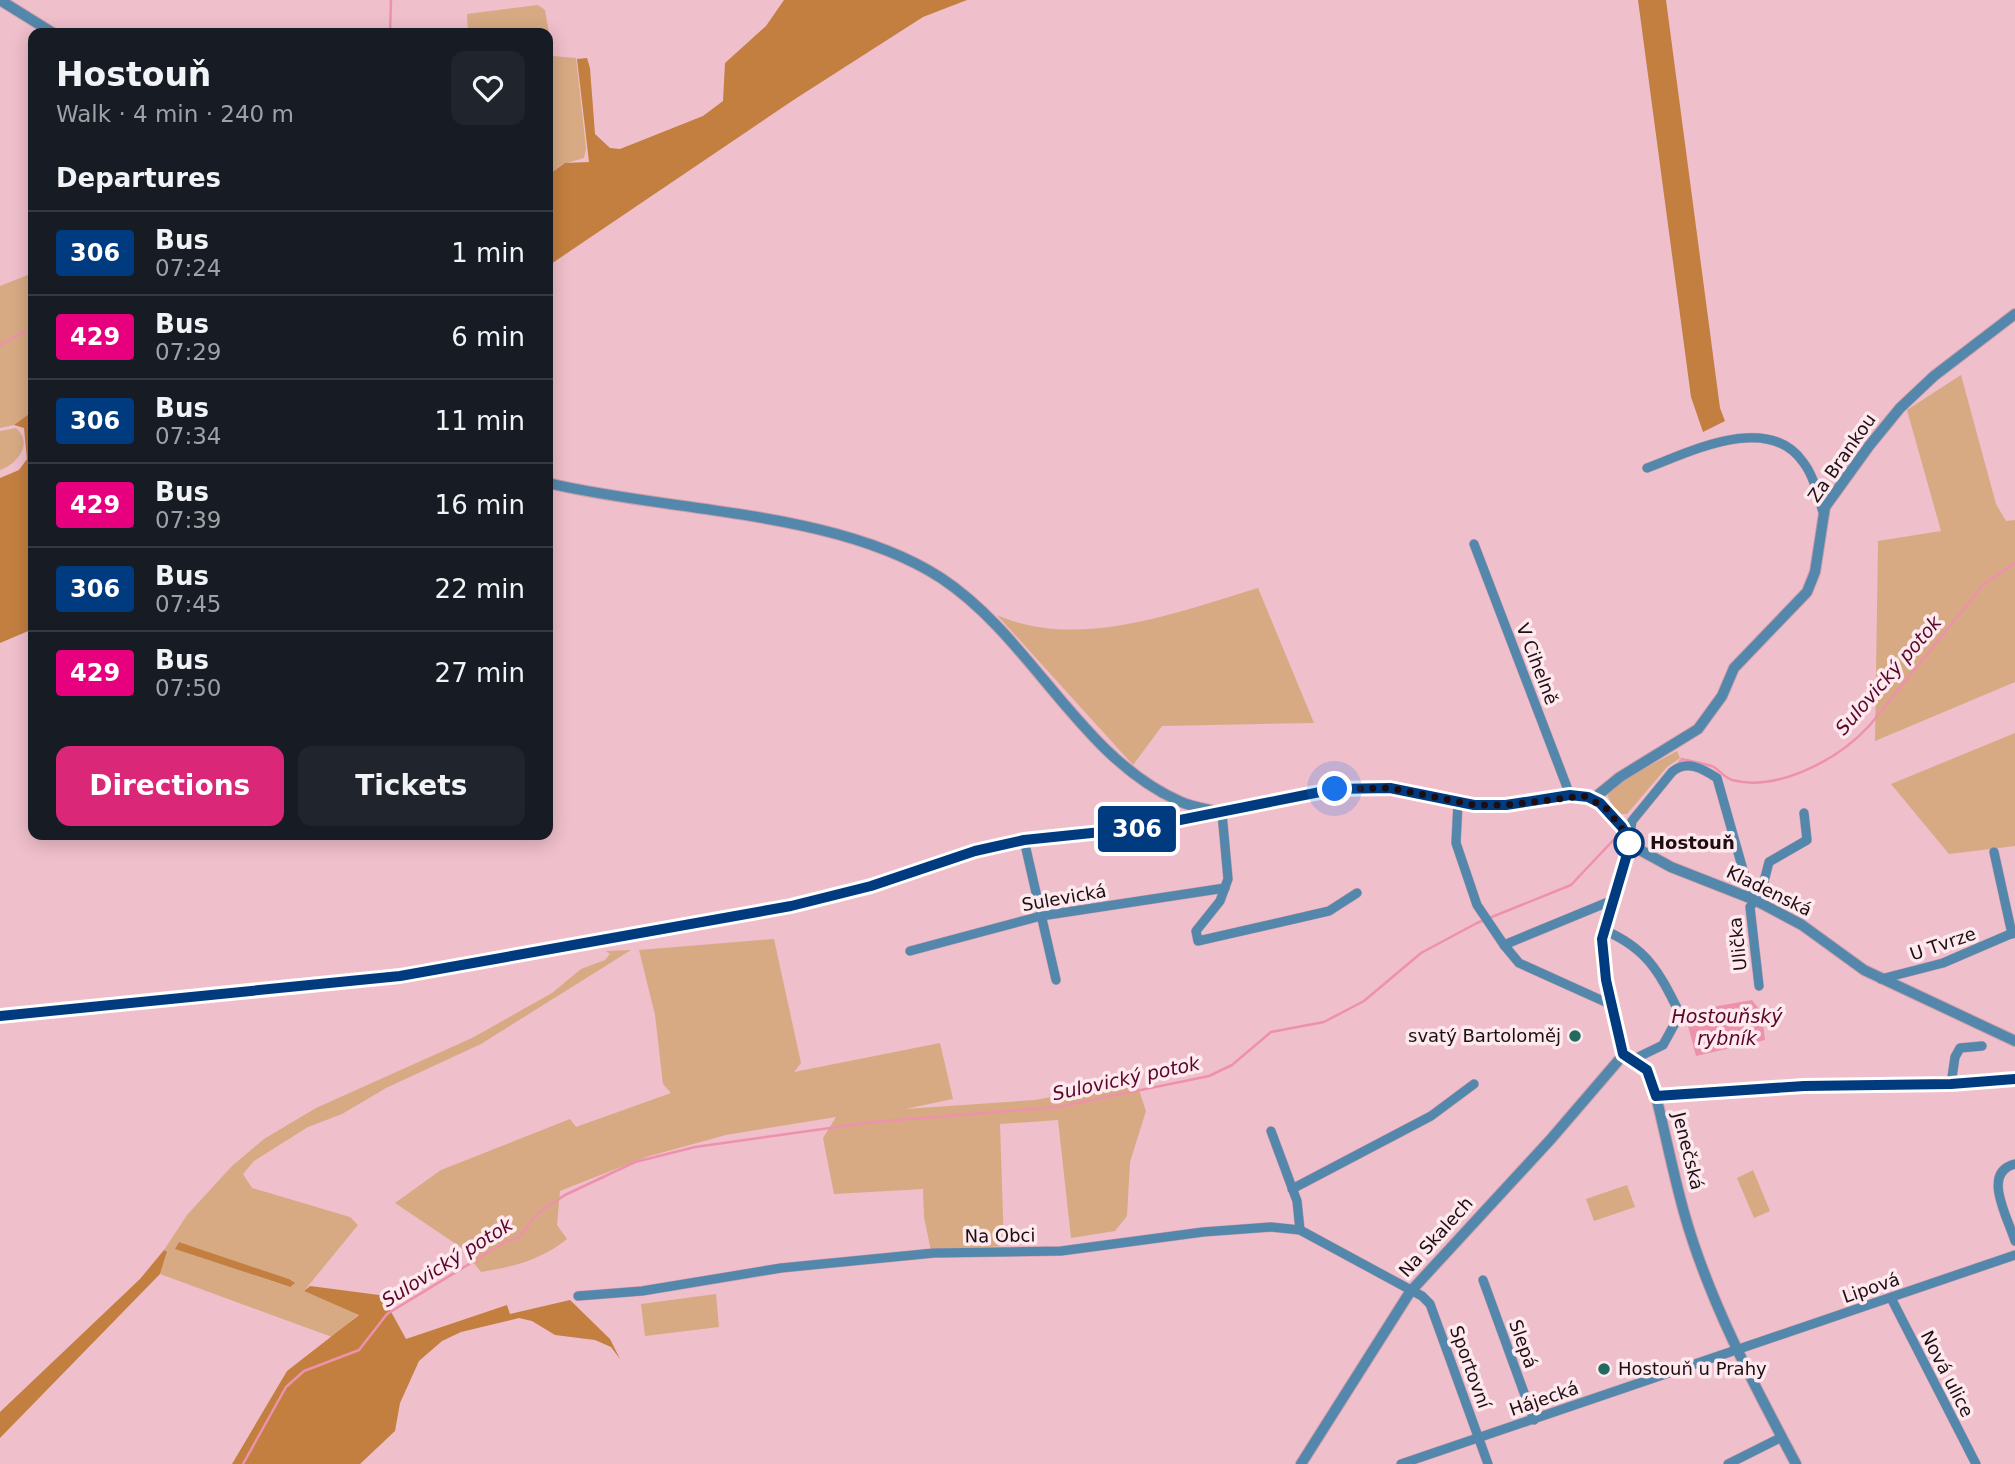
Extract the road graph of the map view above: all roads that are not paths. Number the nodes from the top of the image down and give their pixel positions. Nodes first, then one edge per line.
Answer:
1 (0, 0) edge
2 (45, 28) edge
3 (2015, 314) edge
4 (1647, 468) dead end
5 (553, 484) edge
6 (1823, 512) junction
7 (1474, 544) dead end
8 (1570, 795) junction
9 (1593, 799) junction
10 (1458, 803) junction
11 (1222, 813) junction
12 (1804, 813) dead end
13 (1024, 840) junction
14 (1629, 844) junction
15 (1994, 852) dead end
16 (1225, 888) junction
17 (1357, 893) dead end
18 (1613, 900) junction
19 (1755, 900) junction
20 (1041, 916) junction
21 (1604, 930) junction
22 (2013, 933) edge
23 (1504, 945) junction
24 (910, 951) dead end
25 (1881, 979) junction
26 (1056, 980) dead end
27 (1759, 986) dead end
28 (1612, 1005) junction
29 (0, 1016) edge
30 (2015, 1041) edge
31 (1982, 1046) dead end
32 (1627, 1057) junction
33 (2015, 1079) edge
34 (1474, 1084) dead end
35 (1951, 1084) junction
36 (1656, 1096) junction
37 (1271, 1131) dead end
38 (2015, 1164) edge
39 (1292, 1189) junction
40 (1300, 1230) junction
41 (2015, 1241) edge
42 (2015, 1255) edge
43 (1483, 1280) dead end
44 (1410, 1292) junction
45 (578, 1296) dead end
46 (1891, 1298) junction
47 (1737, 1350) junction
48 (1534, 1420) junction
49 (1782, 1437) junction
50 (1479, 1439) junction
51 (1301, 1464) edge
52 (1401, 1464) edge
53 (1488, 1464) edge
54 (1728, 1464) edge
55 (1796, 1464) edge
56 (1976, 1464) edge

1 - 2 street
3 - 6 street, Za Brankou
4 - 6 street
5 - 11 street
6 - 9 street, Za Brankou
7 - 8 street, V Cihelně
8 - 9 street
8 - 10 street
9 - 14 street, Kladenská
10 - 11 street
10 - 23 street
11 - 13 street
11 - 16 street
12 - 19 street
13 - 20 street
13 - 29 street
14 - 18 street
14 - 19 street, Kladenská
14 - 19 street
15 - 22 street, U Tvrze
16 - 17 street
16 - 20 street, Sulevická
18 - 21 street
18 - 23 street
19 - 25 street, Kladenská
19 - 27 street, Ulička
20 - 24 street, Sulevická
20 - 26 street
21 - 28 street
21 - 32 street
22 - 25 street, U Tvrze
23 - 28 street
25 - 30 street, Kladenská
28 - 32 street
31 - 35 street
32 - 36 street, Jenečská
32 - 44 street, Na Skalech
33 - 35 street
34 - 39 street
35 - 36 street
36 - 47 street, Jenečská
37 - 39 street
38 - 41 street
39 - 40 street
40 - 44 street, Na Obci
40 - 45 street, Na Obci
42 - 46 street, Lipová
43 - 48 street, Slepá
44 - 50 street, Sportovní
44 - 51 street, Na Skalech
46 - 47 street, Lipová
46 - 56 street, Nová ulice
47 - 48 street, Hájecká
47 - 49 street, Jenečská
48 - 50 street, Hájecká
49 - 54 street
49 - 55 street, Jenečská
50 - 52 street, Hájecká
50 - 53 street, Sportovní

